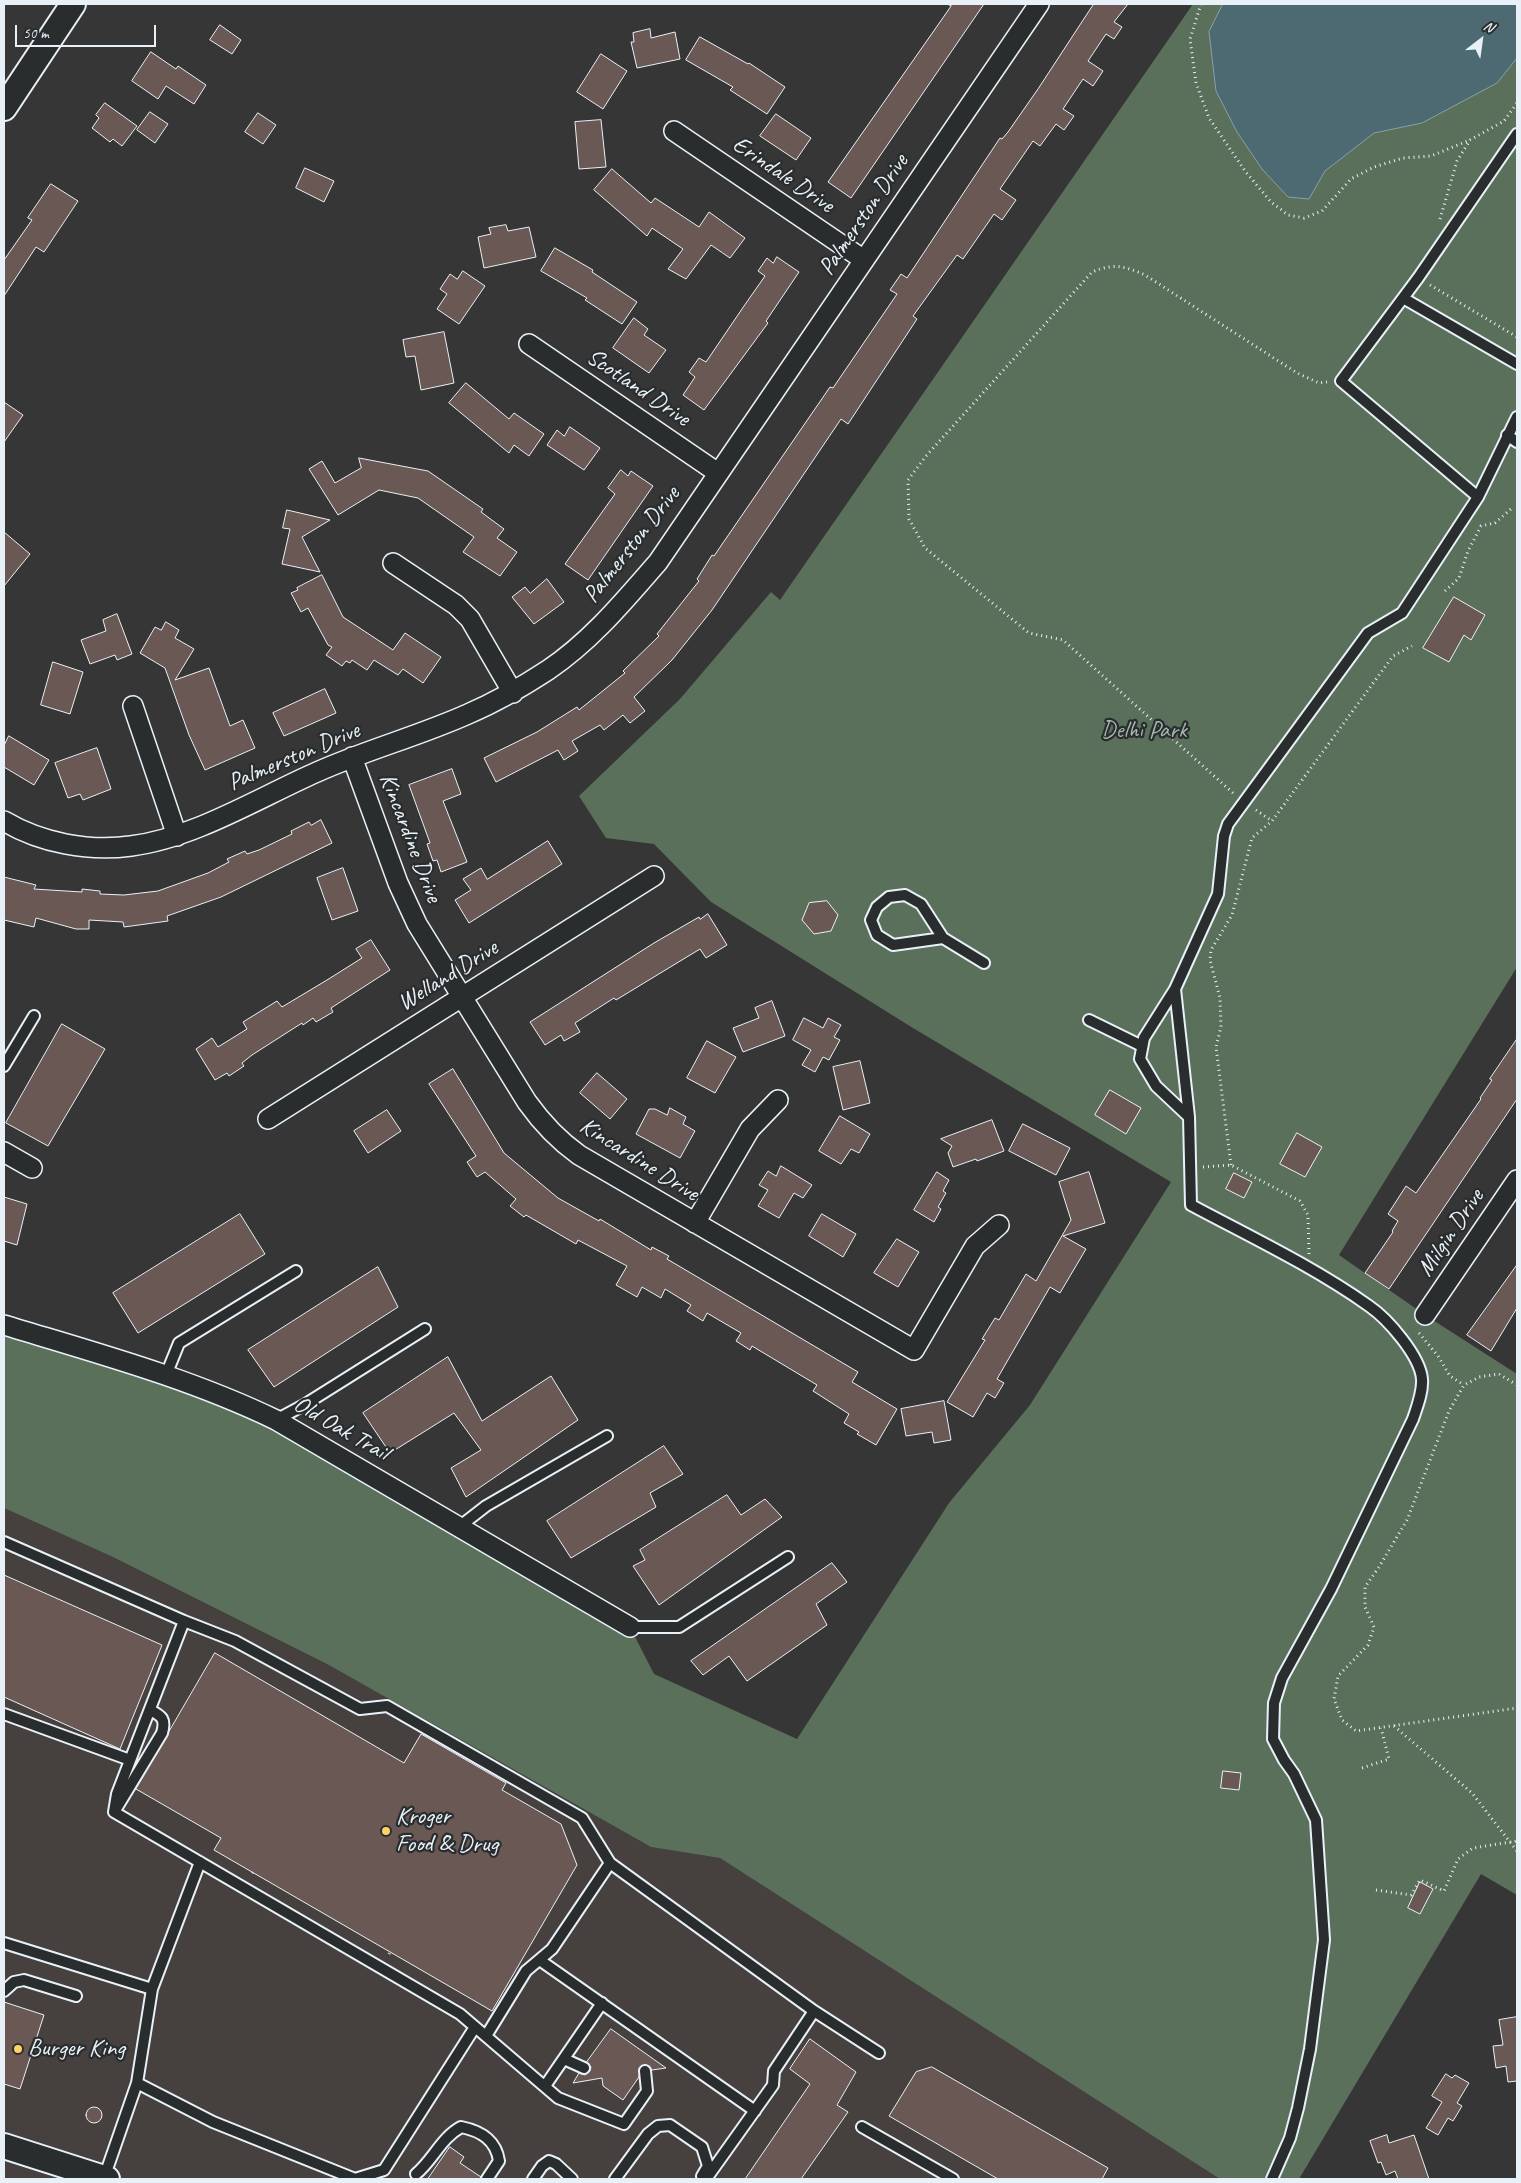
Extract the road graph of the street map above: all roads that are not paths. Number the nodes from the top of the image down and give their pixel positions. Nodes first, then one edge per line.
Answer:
1 (72, 4) edge
2 (1039, 4) edge
3 (4, 108) edge
4 (674, 131) dead end
5 (1517, 134) edge
6 (864, 260) junction
7 (1403, 298) junction
8 (529, 344) dead end
9 (1517, 364) edge
10 (1517, 417) edge
11 (1507, 435) junction
12 (1517, 442) edge
13 (718, 473) junction
14 (1478, 497) junction
15 (393, 563) dead end
16 (513, 692) junction
17 (133, 706) dead end
18 (352, 757) junction
19 (4, 821) edge
20 (177, 836) junction
21 (654, 876) dead end
22 (944, 938) junction
23 (984, 963) dead end
24 (1175, 989) junction
25 (461, 996) junction
26 (34, 1016) dead end
27 (1089, 1020) dead end
28 (1142, 1046) junction
29 (4, 1066) edge
30 (778, 1100) dead end
31 (1189, 1116) junction
32 (268, 1119) dead end
33 (4, 1152) edge
34 (32, 1168) dead end
35 (1517, 1180) edge
36 (695, 1223) junction
37 (999, 1224) dead end
38 (296, 1271) dead end
39 (1425, 1315) dead end
40 (4, 1325) edge
41 (425, 1329) dead end
42 (166, 1375) junction
43 (276, 1420) junction
44 (607, 1436) dead end
45 (459, 1527) junction
46 (4, 1542) edge
47 (788, 1557) dead end
48 (184, 1621) junction
49 (630, 1627) joint
50 (150, 1710) junction
51 (4, 1714) edge
52 (130, 1760) junction
53 (114, 1812) junction
54 (200, 1862) junction
55 (610, 1863) junction
56 (4, 1943) edge
57 (540, 1961) junction
58 (152, 1989) junction
59 (4, 1991) edge
60 (76, 1996) dead end
61 (602, 2003) junction
62 (814, 2011) junction
63 (475, 2026) junction
64 (486, 2036) junction
65 (879, 2053) dead end
66 (564, 2059) junction
67 (584, 2068) dead end
68 (644, 2071) dead end
69 (136, 2083) junction
70 (545, 2086) junction
71 (755, 2111) junction
72 (862, 2127) dead end
73 (4, 2146) edge
74 (416, 2174) dead end
75 (105, 2179) edge
76 (354, 2179) edge
77 (487, 2179) edge
78 (533, 2179) edge
79 (572, 2179) edge
80 (615, 2179) edge
81 (702, 2179) edge
82 (706, 2179) edge
83 (953, 2179) edge
84 (1272, 2179) edge

1 - 3 street
2 - 6 street, Palmerston Drive
4 - 6 street, Erindale Drive
5 - 7 lane
6 - 13 street, Palmerston Drive
7 - 9 lane
7 - 14 lane
8 - 13 street, Scotland Drive
10 - 11 lane
11 - 12 lane
11 - 14 lane
13 - 16 street, Palmerston Drive
14 - 24 lane
15 - 16 street
16 - 18 street, Palmerston Drive
17 - 20 street
18 - 20 street, Palmerston Drive
18 - 25 street, Kincardine Drive
19 - 20 street, Palmerston Drive
21 - 25 street, Welland Drive
22 - 22 lane
22 - 23 lane
24 - 28 lane
24 - 31 lane
25 - 32 street, Welland Drive
25 - 36 street, Kincardine Drive
26 - 29 lane
27 - 28 lane
28 - 31 lane
30 - 36 street
31 - 84 lane
33 - 34 street
35 - 39 street, Milgin Drive
36 - 37 street, Kincardine Drive
38 - 42 lane
40 - 42 street, Old Oak Trail
41 - 43 lane
42 - 43 street, Old Oak Trail
43 - 45 street, Old Oak Trail
44 - 45 lane
45 - 49 street, Old Oak Trail
46 - 48 lane
47 - 49 lane
48 - 50 lane
48 - 55 lane
50 - 52 lane
50 - 53 lane
51 - 52 lane
52 - 53 lane
53 - 54 lane
54 - 58 lane
54 - 63 lane
55 - 57 lane
55 - 62 lane
56 - 58 lane
57 - 61 lane
57 - 64 lane
58 - 69 lane
59 - 60 lane
61 - 66 lane
61 - 71 lane
62 - 65 lane
62 - 71 lane
63 - 64 lane
63 - 76 lane
64 - 70 lane
66 - 67 lane
66 - 70 lane
68 - 70 lane
69 - 75 lane
69 - 76 lane
71 - 82 lane
72 - 83 lane
73 - 75 street
74 - 77 lane
78 - 79 lane
80 - 81 lane

